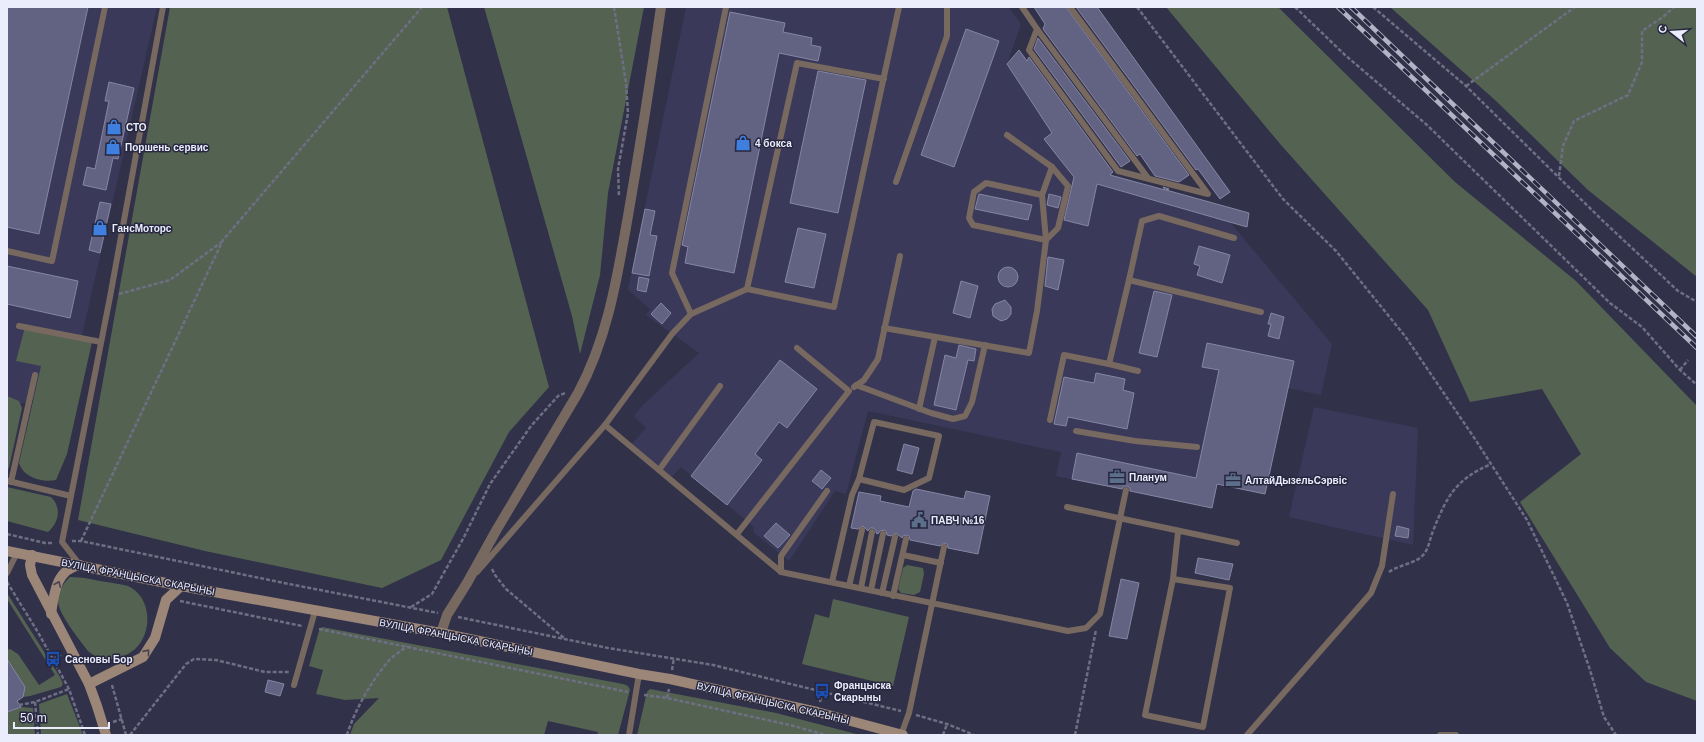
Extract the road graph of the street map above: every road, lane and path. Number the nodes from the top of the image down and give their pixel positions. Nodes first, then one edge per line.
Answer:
1 (105, 7) edge
2 (164, 7) edge
3 (422, 7) edge
4 (614, 7) edge
5 (661, 7) edge
6 (726, 7) edge
7 (899, 7) edge
8 (946, 7) edge
9 (1022, 7) edge
10 (1070, 7) edge
11 (1136, 7) edge
12 (1295, 7) edge
13 (1374, 7) edge
14 (1575, 7) edge
15 (1674, 7) edge
16 (1037, 29) junction
17 (884, 79) junction
18 (1466, 86) junction
19 (1007, 135) dead end
20 (1052, 167) junction
21 (1559, 176) junction
22 (1148, 178) junction
23 (896, 182) dead end
24 (1042, 195) junction
25 (619, 202) dead end
26 (1234, 238) dead end
27 (223, 240) junction
28 (1046, 240) junction
29 (7, 251) edge
30 (900, 256) dead end
31 (1129, 280) junction
32 (747, 290) junction
33 (110, 297) junction
34 (1697, 302) edge
35 (1261, 312) dead end
36 (691, 314) junction
37 (19, 326) dead end
38 (884, 328) junction
39 (935, 337) junction
40 (101, 342) junction
41 (985, 345) junction
42 (797, 348) dead end
43 (1688, 360) dead end
44 (1109, 364) junction
45 (1680, 370) junction
46 (1138, 371) dead end
47 (35, 375) dead end
48 (583, 384) junction
49 (856, 385) junction
50 (1697, 385) edge
51 (720, 386) dead end
52 (849, 391) junction
53 (919, 408) junction
54 (1050, 420) dead end
55 (605, 425) junction
56 (1076, 431) dead end
57 (1197, 447) dead end
58 (1491, 464) junction
59 (659, 470) junction
60 (858, 478) junction
61 (9, 481) edge
62 (1126, 490) dead end
63 (827, 491) dead end
64 (1393, 494) dead end
65 (71, 496) junction
66 (1067, 507) dead end
67 (1120, 518) junction
68 (862, 530) dead end
69 (872, 532) dead end
70 (1178, 532) junction
71 (736, 534) junction
72 (883, 534) dead end
73 (8, 535) edge
74 (895, 537) dead end
75 (906, 539) dead end
76 (81, 540) junction
77 (62, 542) junction
78 (1236, 543) dead end
79 (944, 547) dead end
80 (12, 552) edge
81 (903, 555) junction
82 (32, 556) junction
83 (488, 560) junction
84 (941, 563) junction
85 (80, 565) junction
86 (781, 572) junction
87 (7, 573) edge
88 (1385, 575) dead end
89 (1173, 579) junction
90 (7, 582) edge
91 (832, 582) junction
92 (467, 583) junction
93 (181, 586) junction
94 (849, 586) junction
95 (861, 588) junction
96 (871, 590) junction
97 (882, 593) junction
98 (893, 596) junction
99 (168, 598) junction
100 (932, 604) junction
101 (411, 607) junction
102 (315, 611) junction
103 (51, 614) junction
104 (447, 614) junction
105 (1100, 614) junction
106 (311, 627) junction
107 (441, 633) junction
108 (564, 639) junction
109 (407, 646) junction
110 (297, 672) junction
111 (639, 674) junction
112 (89, 684) junction
113 (294, 685) dead end
114 (68, 689) junction
115 (636, 694) junction
116 (116, 696) dead end
117 (35, 702) junction
118 (19, 705) dead end
119 (909, 713) junction
120 (947, 724) junction
121 (38, 735) edge
122 (86, 735) edge
123 (106, 735) edge
124 (126, 735) edge
125 (130, 735) edge
126 (347, 735) edge
127 (629, 735) edge
128 (826, 735) edge
129 (902, 735) edge
130 (943, 735) edge
131 (974, 735) edge
132 (1075, 735) edge
133 (1247, 735) edge
134 (1440, 735) edge
135 (1456, 735) edge
136 (1616, 735) edge

1 - 29 lane
2 - 33 lane
3 - 27 path
4 - 25 path
5 - 48 street
6 - 36 lane
7 - 17 lane
8 - 23 lane
9 - 16 lane
10 - 22 lane
11 - 58 path
12 - 45 path
13 - 18 path
14 - 18 path
15 - 21 path
16 - 22 lane
16 - 22 lane
17 - 32 lane
17 - 32 lane
18 - 21 path
19 - 20 lane
20 - 24 lane
20 - 28 lane
21 - 34 path
24 - 28 lane
24 - 28 lane
26 - 31 lane
27 - 33 path
27 - 76 path
28 - 41 lane
30 - 38 lane
31 - 35 lane
31 - 44 lane
32 - 36 lane
33 - 40 lane
36 - 55 lane
37 - 40 lane
38 - 39 lane
38 - 49 lane
39 - 41 lane
39 - 53 lane
40 - 65 lane
41 - 53 lane
42 - 52 lane
43 - 45 path
44 - 46 lane
44 - 54 lane
45 - 50 path
47 - 61 lane
48 - 92 street
48 - 101 path
49 - 52 lane
49 - 53 lane
51 - 59 lane
52 - 71 lane
55 - 59 lane
55 - 83 lane
56 - 57 lane
58 - 88 path
58 - 136 path
59 - 71 lane
60 - 60 lane
60 - 91 lane
61 - 65 lane
62 - 67 lane
63 - 86 lane
64 - 133 lane
65 - 77 lane
66 - 67 lane
67 - 70 lane
67 - 105 lane
68 - 94 lane
69 - 95 lane
70 - 78 lane
70 - 89 lane
71 - 86 lane
72 - 96 lane
73 - 77 path
74 - 97 lane
75 - 81 lane
76 - 77 path
76 - 101 path
77 - 85 lane
79 - 84 lane
80 - 82 main road, ВУЛІЦА ФРАНЦЫСКА СКАРЫНЫ
80 - 87 lane
81 - 84 lane
81 - 98 lane
82 - 85 main road, ВУЛІЦА ФРАНЦЫСКА СКАРЫНЫ
82 - 103 main road
83 - 92 lane
83 - 108 path
84 - 100 lane
85 - 93 main road, ВУЛІЦА ФРАНЦЫСКА СКАРЫНЫ
103 -> 85 main road
86 - 91 lane
89 - 89 lane
90 - 114 path
91 - 94 lane
92 - 104 street
93 - 99 main road
93 - 102 main road, ВУЛІЦА ФРАНЦЫСКА СКАРЫНЫ
94 - 95 lane
95 - 96 lane
96 - 97 lane
97 - 98 lane
98 - 100 lane
99 - 106 path
112 -> 99 main road
100 - 105 lane
100 - 119 lane
101 - 104 path
102 - 106 lane
102 - 107 main road, ВУЛІЦА ФРАНЦЫСКА СКАРЫНЫ
103 - 112 main road
104 - 107 street
104 - 108 path
105 - 132 path
106 - 109 path
106 - 110 lane
107 - 111 main road, ВУЛІЦА ФРАНЦЫСКА СКАРЫНЫ
108 - 119 path
109 - 115 path
109 - 126 path
110 - 113 lane
110 - 125 path
111 - 115 lane
111 - 129 main road, ВУЛІЦА ФРАНЦЫСКА СКАРЫНЫ
112 - 123 main road
114 - 117 path
114 - 122 path
115 - 127 lane
115 - 128 path
116 - 124 path
117 - 118 path
117 - 121 path
119 - 120 path
119 - 129 lane
120 - 130 path
120 - 131 path
134 - 135 lane

